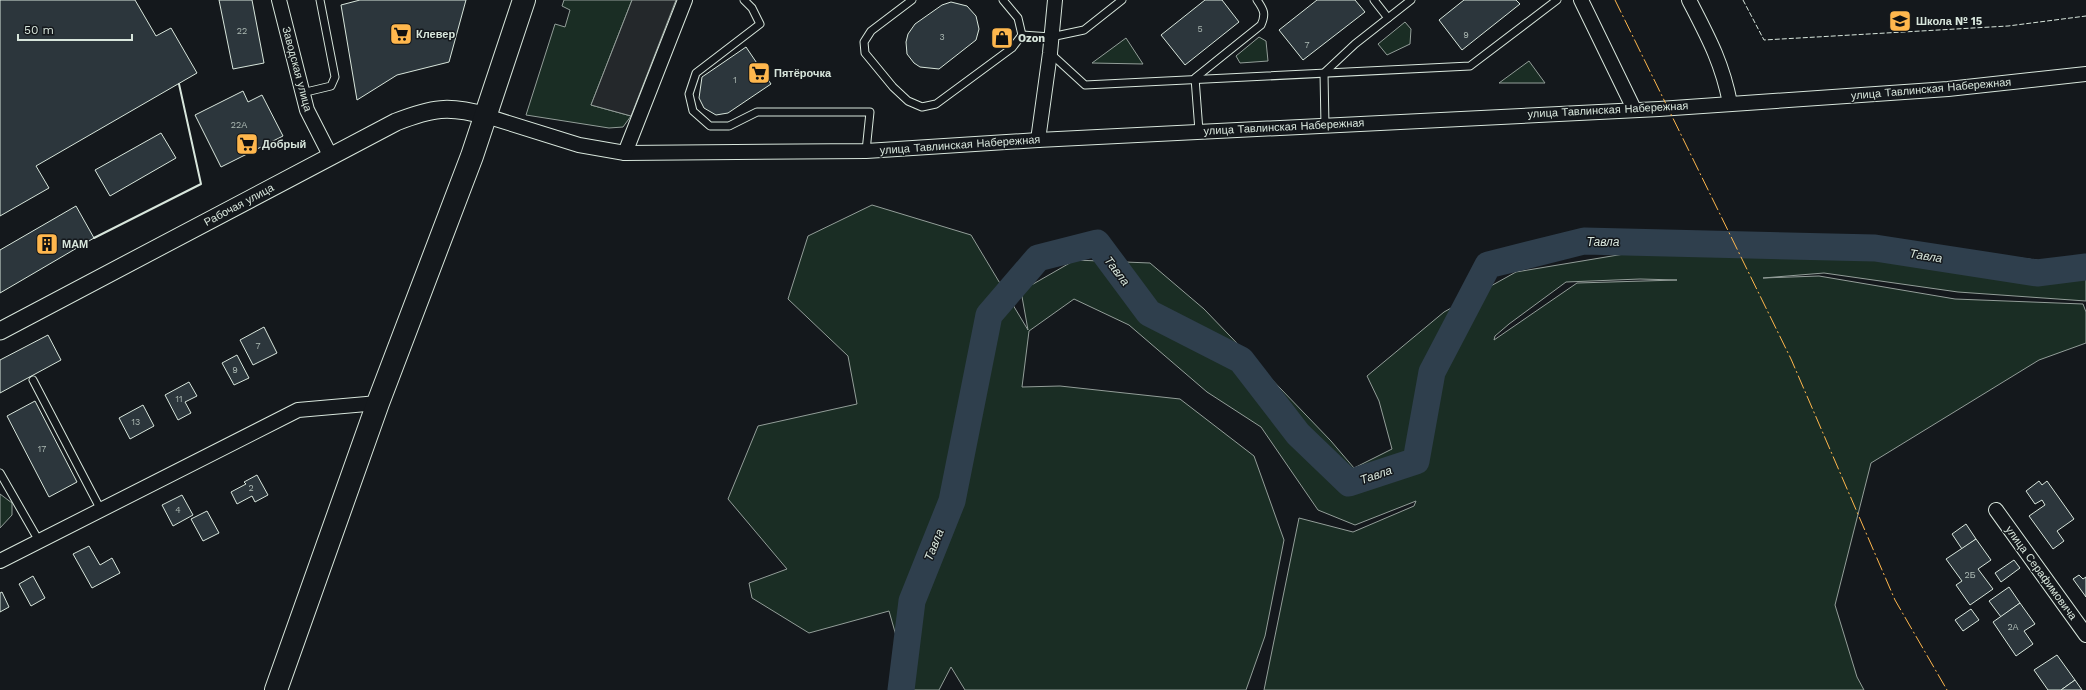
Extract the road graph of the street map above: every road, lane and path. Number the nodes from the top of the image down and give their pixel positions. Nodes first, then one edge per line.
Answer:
1 (279, 0) edge
2 (320, 0) edge
3 (524, 0) edge
4 (685, 0) edge
5 (744, 0) edge
6 (912, 0) edge
7 (1002, 0) edge
8 (1055, 0) edge
9 (1122, 0) edge
10 (1257, 0) edge
11 (1374, 0) edge
12 (1411, 0) edge
13 (1557, 0) edge
14 (1581, 0) edge
15 (1690, 0) edge
16 (1388, 18) junction
17 (1022, 34) junction
18 (1051, 37) junction
19 (1050, 53) junction
20 (1324, 73) junction
21 (2086, 74) edge
22 (1195, 78) junction
23 (302, 93) junction
24 (1730, 103) junction
25 (1634, 109) junction
26 (486, 116) junction
27 (1325, 126) junction
28 (1199, 131) junction
29 (1038, 140) junction
30 (866, 151) junction
31 (625, 153) junction
32 (331, 157) junction
33 (0, 331) edge
34 (33, 380) dead end
35 (378, 403) junction
36 (0, 473) edge
37 (101, 510) junction
38 (1996, 510) dead end
39 (39, 541) junction
40 (0, 561) edge
41 (2086, 636) edge
42 (276, 690) edge

1 - 23 street, Заводская улица
2 - 23 lane
3 - 26 main road
4 - 31 street
5 - 30 lane
6 - 17 lane
7 - 17 lane
8 - 18 street
9 - 18 lane
10 - 22 lane
11 - 16 lane
12 - 16 lane
13 - 20 lane
14 - 25 street
15 - 24 street
16 - 20 lane
17 - 18 lane
18 - 19 street
19 - 22 lane
19 - 29 street
20 - 22 lane
20 - 27 lane
21 - 24 street, улица Тавлинская Набережная
22 - 28 lane
23 - 32 street, Заводская улица
24 - 25 street, улица Тавлинская Набережная
25 - 27 street, улица Тавлинская Набережная
26 - 31 street, улица Тавлинская Набережная
26 - 32 street, Рабочая улица
26 - 35 main road
27 - 28 street, улица Тавлинская Набережная
28 - 29 street, улица Тавлинская Набережная
29 - 30 street, улица Тавлинская Набережная
30 - 31 street, улица Тавлинская Набережная
32 - 33 street, Рабочая улица
34 - 37 lane
35 - 37 street
35 - 42 main road
36 - 39 lane
37 - 39 street
38 - 41 street, улица Серафимовича
39 - 40 street

